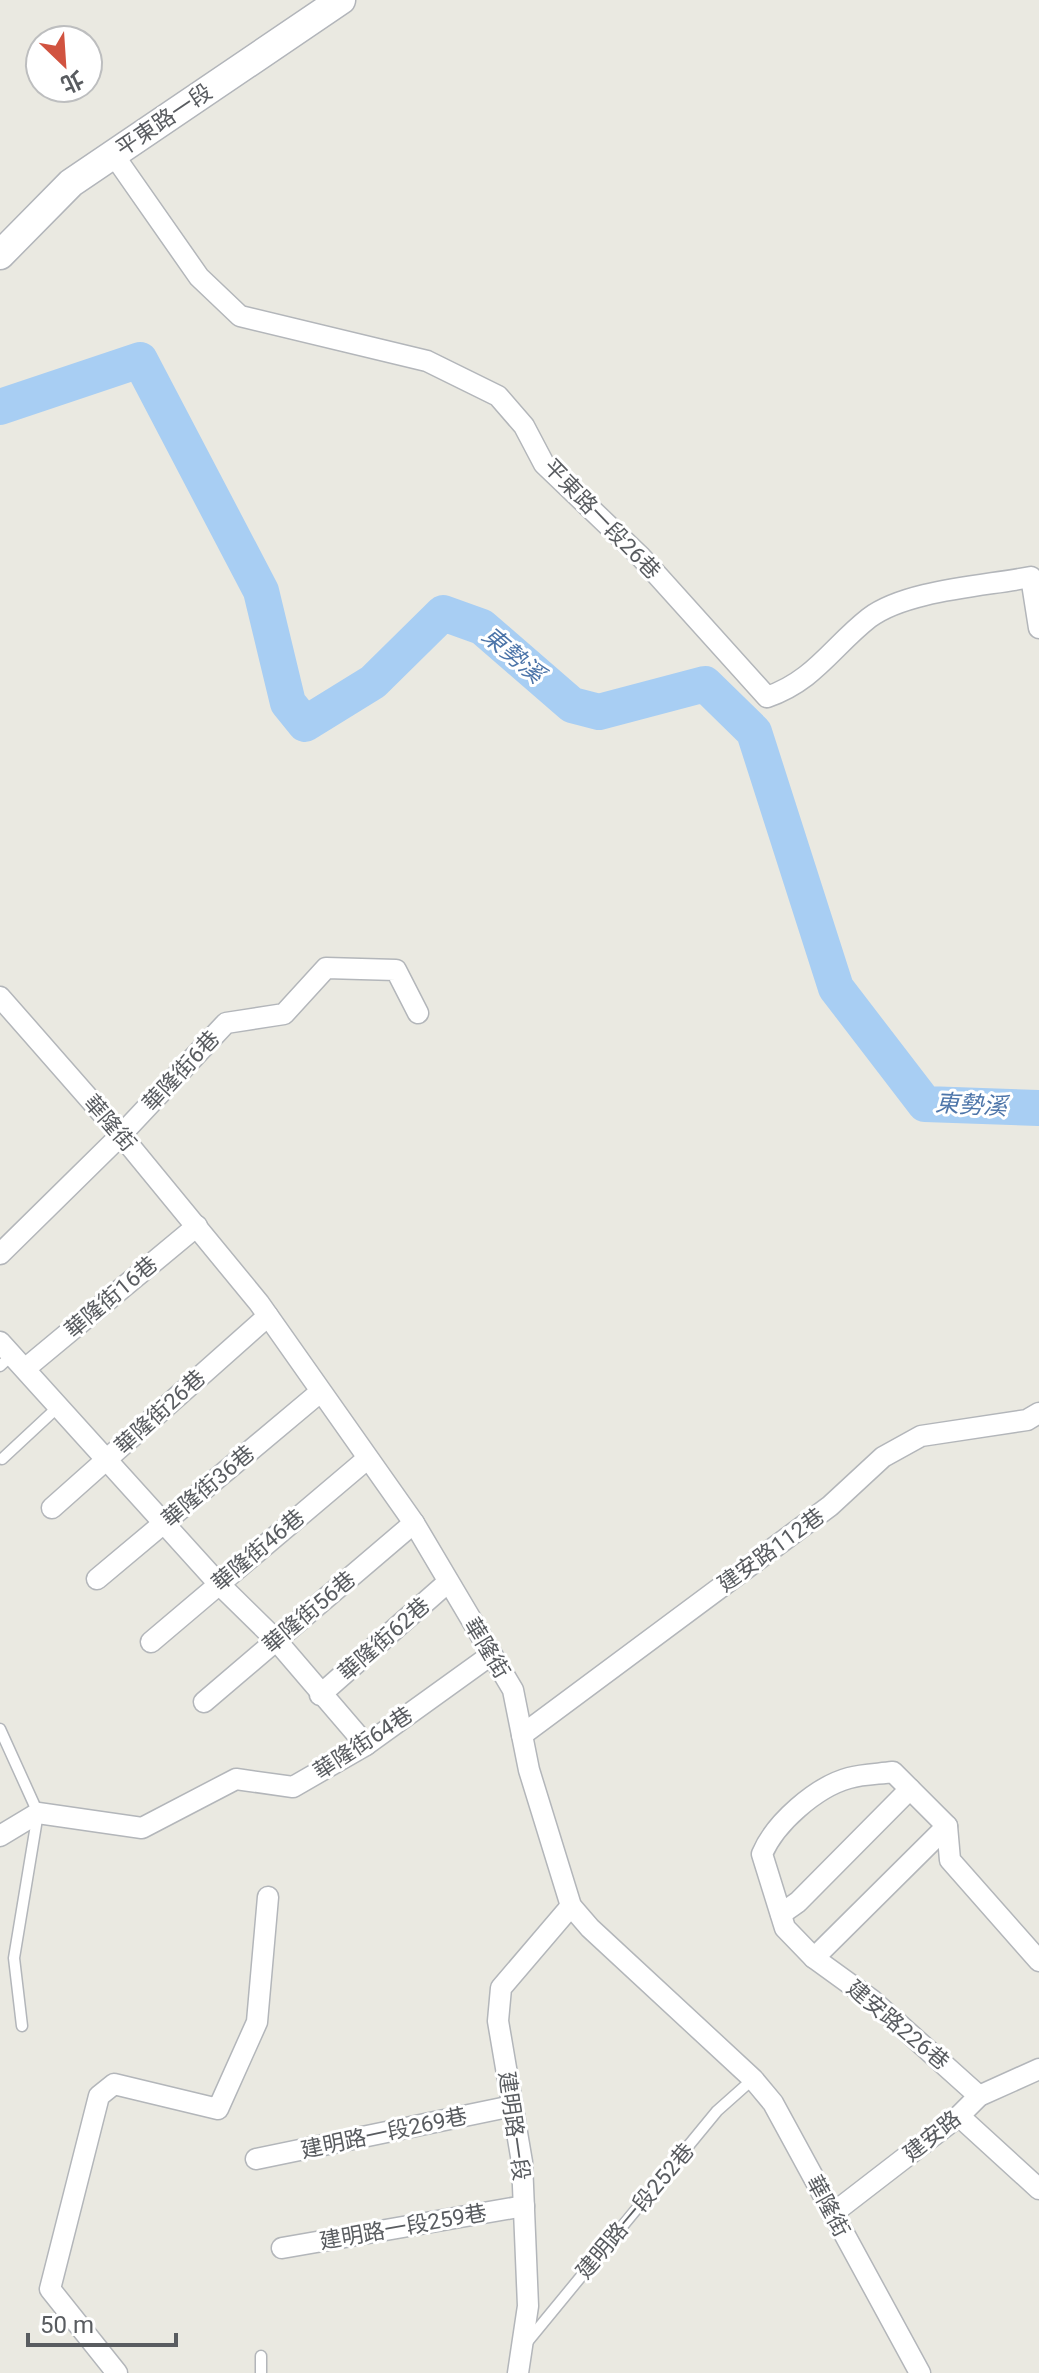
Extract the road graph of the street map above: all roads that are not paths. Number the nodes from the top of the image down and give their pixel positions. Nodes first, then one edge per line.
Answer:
1 (341, 0) edge
2 (113, 154) junction
3 (0, 255) edge
4 (1039, 628) edge
5 (0, 997) edge
6 (418, 1013) dead end
7 (121, 1135) junction
8 (197, 1226) junction
9 (0, 1254) edge
10 (268, 1316) junction
11 (9, 1358) edge
12 (319, 1393) junction
13 (59, 1406) junction
14 (1039, 1413) edge
15 (2, 1459) dead end
16 (367, 1459) junction
17 (106, 1460) junction
18 (52, 1508) dead end
19 (163, 1523) junction
20 (414, 1523) junction
21 (97, 1579) dead end
22 (218, 1583) junction
23 (447, 1583) junction
24 (276, 1640) junction
25 (151, 1642) dead end
26 (491, 1655) junction
27 (320, 1695) junction
28 (204, 1702) dead end
29 (0, 1729) edge
30 (522, 1735) junction
31 (366, 1745) junction
32 (910, 1789) junction
33 (38, 1813) junction
34 (947, 1826) junction
35 (0, 1836) edge
36 (268, 1897) dead end
37 (571, 1906) junction
38 (781, 1914) junction
39 (814, 1958) junction
40 (1039, 1961) edge
41 (22, 2026) dead end
42 (1039, 2069) edge
43 (753, 2079) junction
44 (979, 2096) junction
45 (512, 2106) junction
46 (959, 2116) junction
47 (256, 2159) dead end
48 (1039, 2189) edge
49 (524, 2206) junction
50 (832, 2214) junction
51 (282, 2248) dead end
52 (522, 2348) junction
53 (261, 2356) dead end
54 (118, 2373) edge
55 (261, 2373) edge
56 (518, 2373) edge
57 (920, 2373) edge

1 - 2 street, 平東路一段
2 - 3 street, 平東路一段
2 - 4 street, 平東路一段26巷
5 - 7 street, 華隆街
6 - 7 street, 華隆街6巷
7 - 8 street, 華隆街
7 - 9 street, 華隆街6巷
8 - 10 street, 華隆街
8 - 11 street, 華隆街16巷
10 - 12 street, 華隆街
10 - 17 street, 華隆街26巷
11 - 13 street
12 - 16 street, 華隆街
12 - 19 street, 華隆街36巷
13 - 15 lane
13 - 17 street
14 - 30 street, 建安路112巷
16 - 20 street, 華隆街
16 - 22 street, 華隆街46巷
17 - 18 street, 華隆街26巷
17 - 19 street
19 - 21 street, 華隆街36巷
19 - 22 street
20 - 23 street, 華隆街
20 - 24 street, 華隆街56巷
22 - 24 street
22 - 25 street, 華隆街46巷
23 - 26 street, 華隆街
23 - 27 street, 華隆街62巷
24 - 27 street
24 - 28 street, 華隆街56巷
26 - 30 street, 華隆街
26 - 31 street, 華隆街64巷
27 - 31 street
29 - 33 lane
30 - 37 street, 華隆街
31 - 33 street, 華隆街64巷
32 - 34 street, 建安路226巷
32 - 38 street
32 - 38 street, 建安路226巷
33 - 35 street
33 - 41 lane
34 - 39 street
34 - 40 street
36 - 54 street
37 - 43 street, 華隆街
37 - 45 street, 建明路一段
38 - 39 street, 建安路226巷
39 - 44 street, 建安路226巷
42 - 44 street, 建安路
43 - 50 street, 華隆街
43 - 52 lane, 建明路一段252巷
44 - 46 street, 建安路
45 - 47 street, 建明路一段269巷
45 - 49 street, 建明路一段
46 - 48 street
46 - 50 street, 建安路
49 - 51 street, 建明路一段259巷
49 - 52 street, 建明路一段
50 - 57 street, 華隆街
52 - 56 street, 建明路一段
53 - 55 lane

